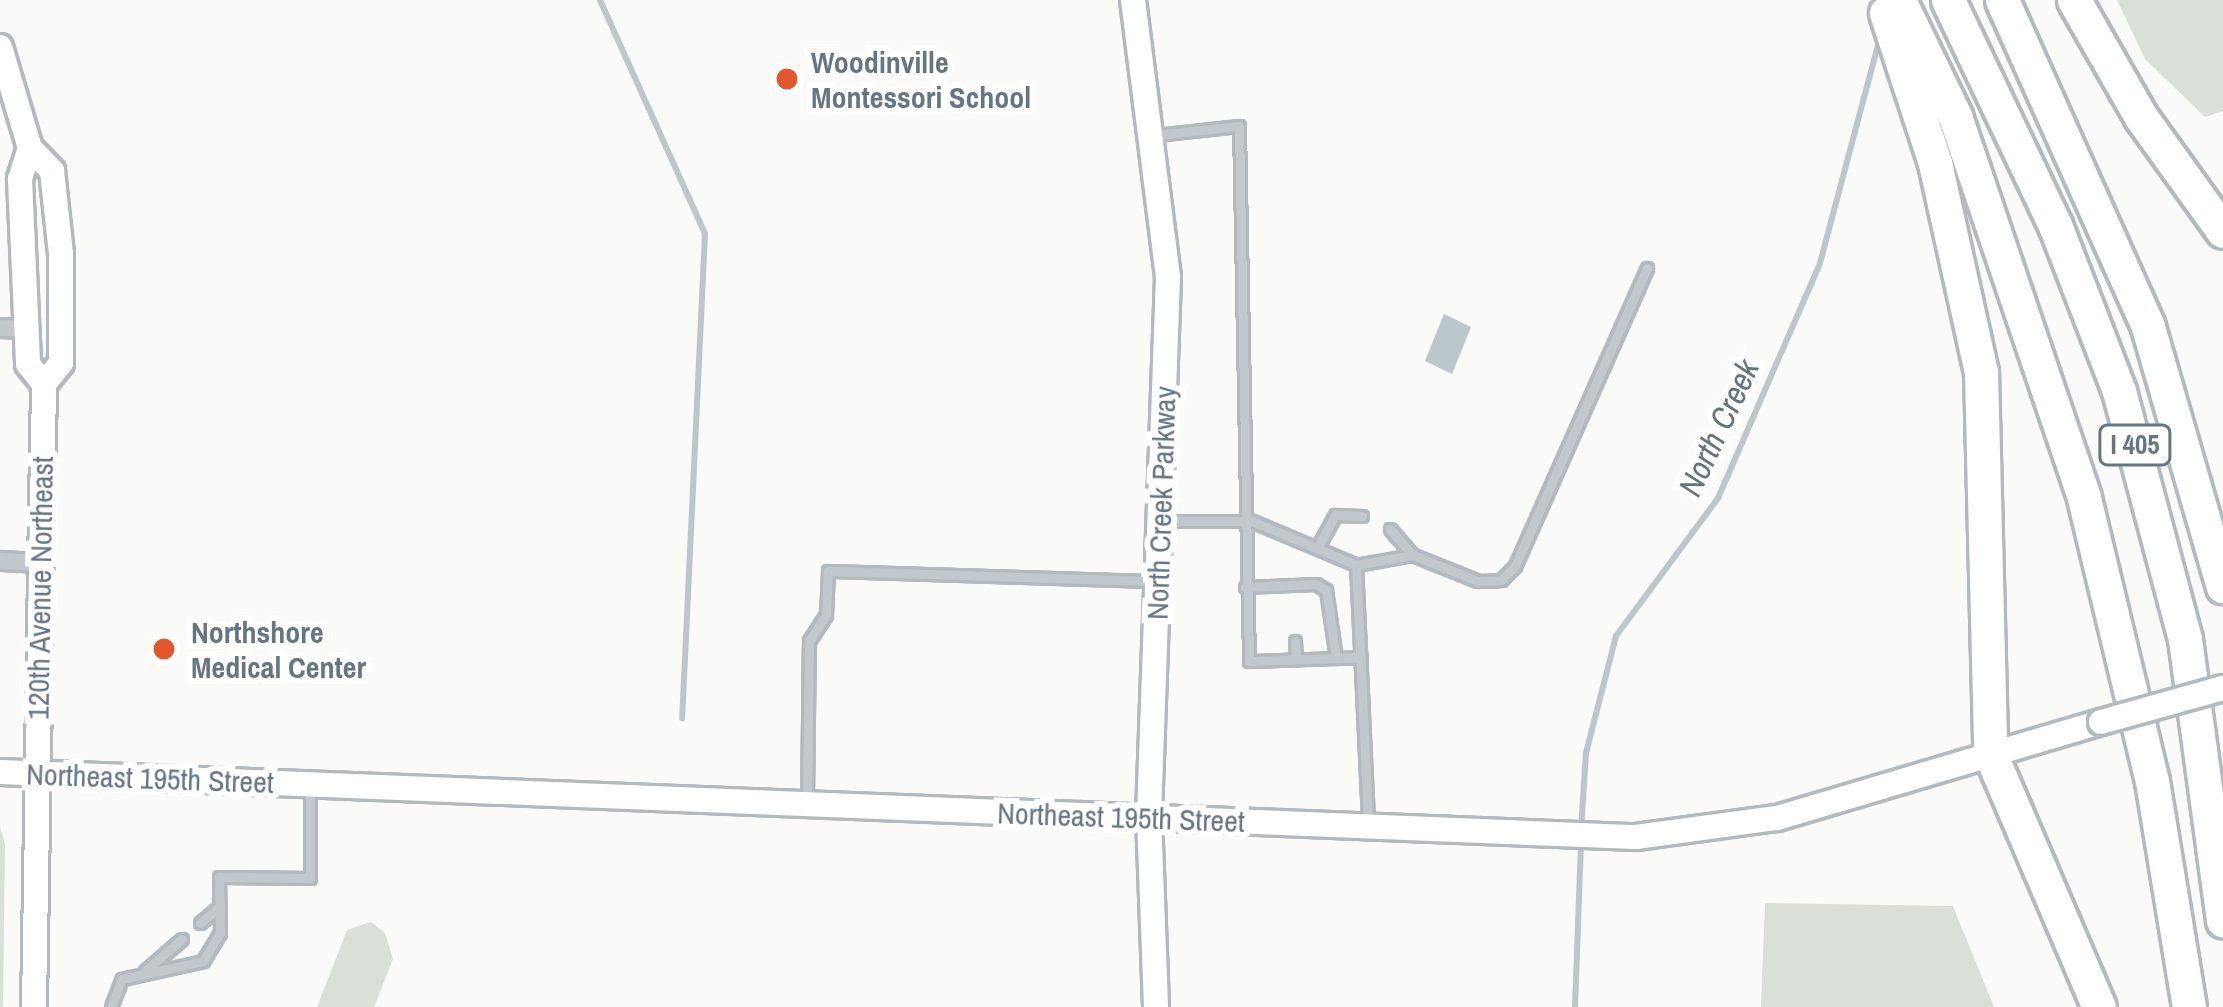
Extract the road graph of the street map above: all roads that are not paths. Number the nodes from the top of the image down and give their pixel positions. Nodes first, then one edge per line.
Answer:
1 (1133, 0) edge
2 (1882, 0) edge
3 (1899, 0) edge
4 (1948, 0) edge
5 (1966, 0) edge
6 (2002, 0) edge
7 (2020, 0) edge
8 (2074, 0) edge
9 (0, 47) edge
10 (5, 75) edge
11 (1156, 135) junction
12 (30, 148) junction
13 (2223, 231) edge
14 (1647, 268) dead end
15 (0, 328) edge
16 (28, 329) junction
17 (44, 384) junction
18 (2223, 513) edge
19 (1362, 517) dead end
20 (1160, 521) junction
21 (1252, 521) junction
22 (1390, 529) dead end
23 (1317, 548) junction
24 (1413, 554) junction
25 (0, 561) edge
26 (41, 562) junction
27 (1356, 565) junction
28 (1158, 582) junction
29 (1292, 585) junction
30 (2223, 586) edge
31 (1245, 587) junction
32 (1292, 602) dead end
33 (1295, 641) dead end
34 (1361, 657) junction
35 (1336, 658) junction
36 (1296, 659) junction
37 (2223, 688) edge
38 (1990, 753) junction
39 (0, 772) edge
40 (39, 774) junction
41 (2223, 779) edge
42 (310, 784) junction
43 (807, 806) junction
44 (1149, 816) junction
45 (1368, 829) junction
46 (220, 906) junction
47 (2223, 920) edge
48 (200, 923) dead end
49 (182, 939) dead end
50 (143, 973) junction
51 (34, 1007) edge
52 (111, 1007) edge
53 (1156, 1007) edge
54 (2099, 1007) edge
55 (2189, 1007) edge

1 - 11 main road, North Creek Parkway
2 - 38 highway
3 - 55 highway
4 - 47 highway, I 405
5 - 41 highway, I 405
6 - 30 highway, I 405
7 - 18 highway, I 405
8 - 13 highway
9 - 10 main road, 120th Avenue Northeast
10 - 12 main road, 120th Avenue Northeast
11 - 20 main road, North Creek Parkway
11 - 21 lane
12 - 16 main road, 120th Avenue Northeast
12 - 17 main road, 120th Avenue Northeast
14 - 24 lane
15 - 16 street
16 - 17 main road, 120th Avenue Northeast
17 - 26 main road, 120th Avenue Northeast
19 - 23 lane
20 - 21 lane
20 - 28 main road, North Creek Parkway
21 - 23 lane
21 - 31 lane
22 - 24 lane
23 - 27 lane
24 - 27 lane
25 - 26 street
26 - 40 main road, 120th Avenue Northeast
27 - 34 lane
28 - 43 lane
28 - 44 main road, North Creek Parkway
29 - 31 lane
29 - 32 lane
29 - 35 lane
31 - 36 lane
33 - 36 lane
34 - 35 lane
34 - 45 lane
35 - 36 lane
37 - 38 main road, Northeast 195th Street, bridge
38 - 45 main road, Northeast 195th Street
38 - 54 highway
39 - 40 main road, Northeast 195th Street
40 - 42 main road, Northeast 195th Street
40 - 51 main road, 120th Avenue Northeast
42 - 43 main road, Northeast 195th Street
42 - 46 lane
43 - 44 main road, Northeast 195th Street
44 - 45 main road, Northeast 195th Street
44 - 53 main road, North Creek Parkway
46 - 48 lane
46 - 50 lane
49 - 50 lane
50 - 52 lane

